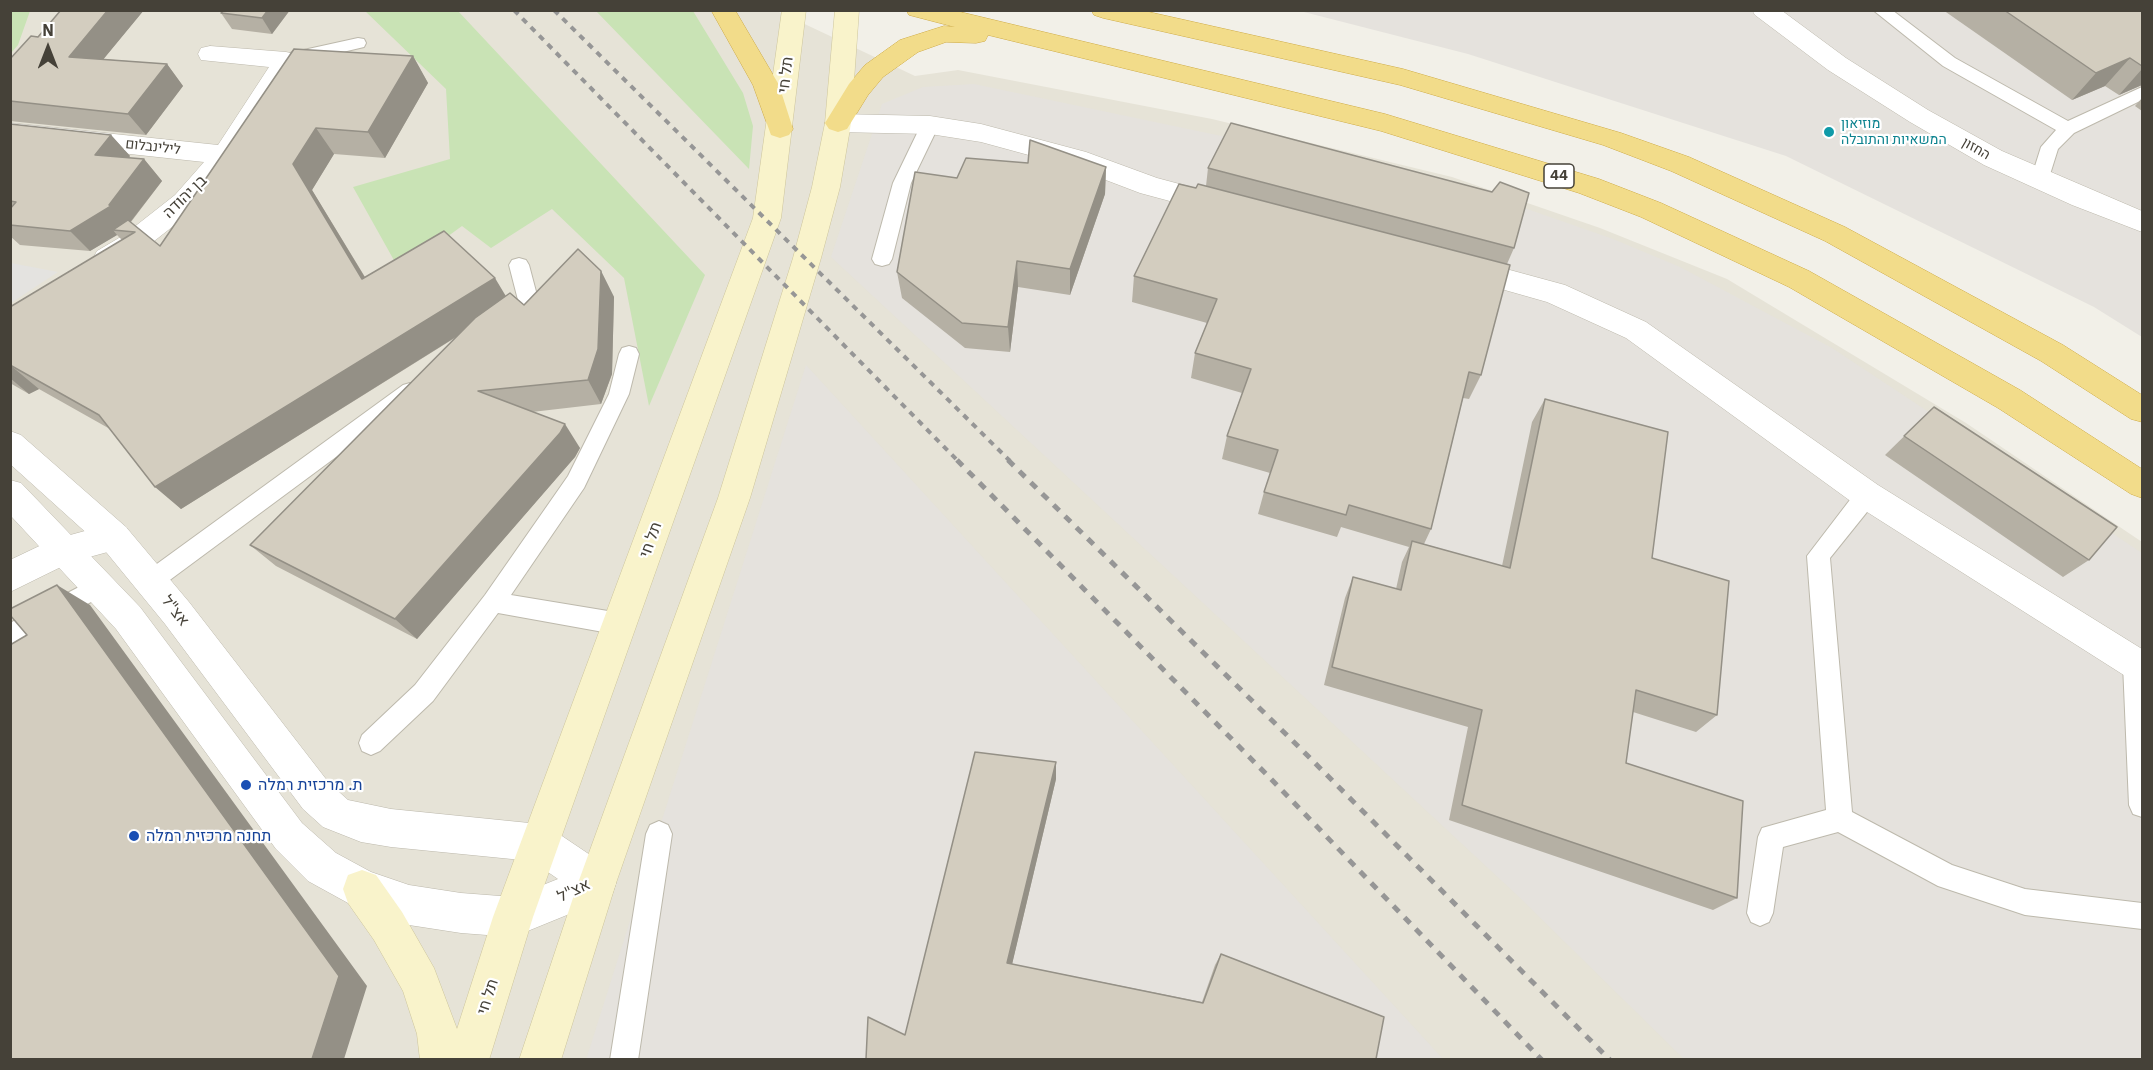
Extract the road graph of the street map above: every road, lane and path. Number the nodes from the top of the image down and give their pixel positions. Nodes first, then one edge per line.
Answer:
1 (723, 10) edge
2 (794, 10) edge
3 (847, 10) edge
4 (918, 10) edge
5 (1103, 10) edge
6 (1764, 10) edge
7 (1881, 10) edge
8 (358, 43) dead end
9 (1072, 48) junction
10 (210, 54) dead end
11 (285, 60) junction
12 (2142, 93) edge
13 (838, 123) junction
14 (930, 125) junction
15 (780, 129) junction
16 (2068, 129) junction
17 (10, 132) edge
18 (225, 155) junction
19 (2040, 179) junction
20 (1243, 211) edge
21 (2142, 222) edge
22 (882, 259) dead end
23 (1439, 262) edge
24 (519, 265) dead end
25 (82, 272) edge
26 (491, 331) edge
27 (629, 354) dead end
28 (424, 380) edge
29 (2142, 410) edge
30 (10, 444) edge
31 (2142, 485) edge
32 (10, 493) edge
33 (1867, 495) junction
34 (114, 537) junction
35 (64, 550) junction
36 (10, 577) edge
37 (151, 580) junction
38 (100, 586) junction
39 (493, 602) junction
40 (620, 624) junction
41 (10, 636) edge
42 (2139, 666) edge
43 (371, 743) dead end
44 (2142, 805) edge
45 (1840, 819) junction
46 (659, 834) dead end
47 (539, 843) junction
48 (597, 883) junction
49 (363, 889) junction
50 (1760, 913) dead end
51 (2142, 916) edge
52 (513, 917) junction
53 (441, 1059) edge
54 (468, 1059) edge
55 (540, 1059) edge
56 (624, 1059) edge

1 - 15 highway
2 - 15 main road, תל חי
3 - 13 main road
4 - 9 highway, 44
5 - 29 highway
6 - 19 street, החזון
7 - 16 lane
8 - 11 lane
9 - 13 highway
9 - 31 highway, 44
10 - 11 street
11 - 18 street, בן יהודה
12 - 16 lane
13 - 14 street
13 - 48 main road
14 - 20 street
14 - 22 lane
15 - 40 main road, תל חי
16 - 19 lane
17 - 18 street, לילינבלום
18 - 25 street, בן יהודה
19 - 21 street, החזון
23 - 33 street
24 - 26 lane
27 - 39 lane
28 - 37 lane
30 - 34 street, אצ"ל
32 - 35 street, אצ"ל
33 - 42 street
33 - 45 lane
34 - 35 street
34 - 37 street, אצ"ל
35 - 36 street
35 - 38 street, אצ"ל
37 - 47 street, אצ"ל
38 - 41 lane
38 - 49 street, אצ"ל
39 - 40 lane
39 - 43 lane
40 - 47 main road, תל חי
42 - 44 lane
45 - 50 lane
45 - 51 lane
46 - 56 lane
47 - 48 street, אצ"ל
47 - 52 main road, תל חי
48 - 52 street, אצ"ל
48 - 55 main road
49 - 52 street, אצ"ל
49 - 53 main road
52 - 54 main road, תל חי

